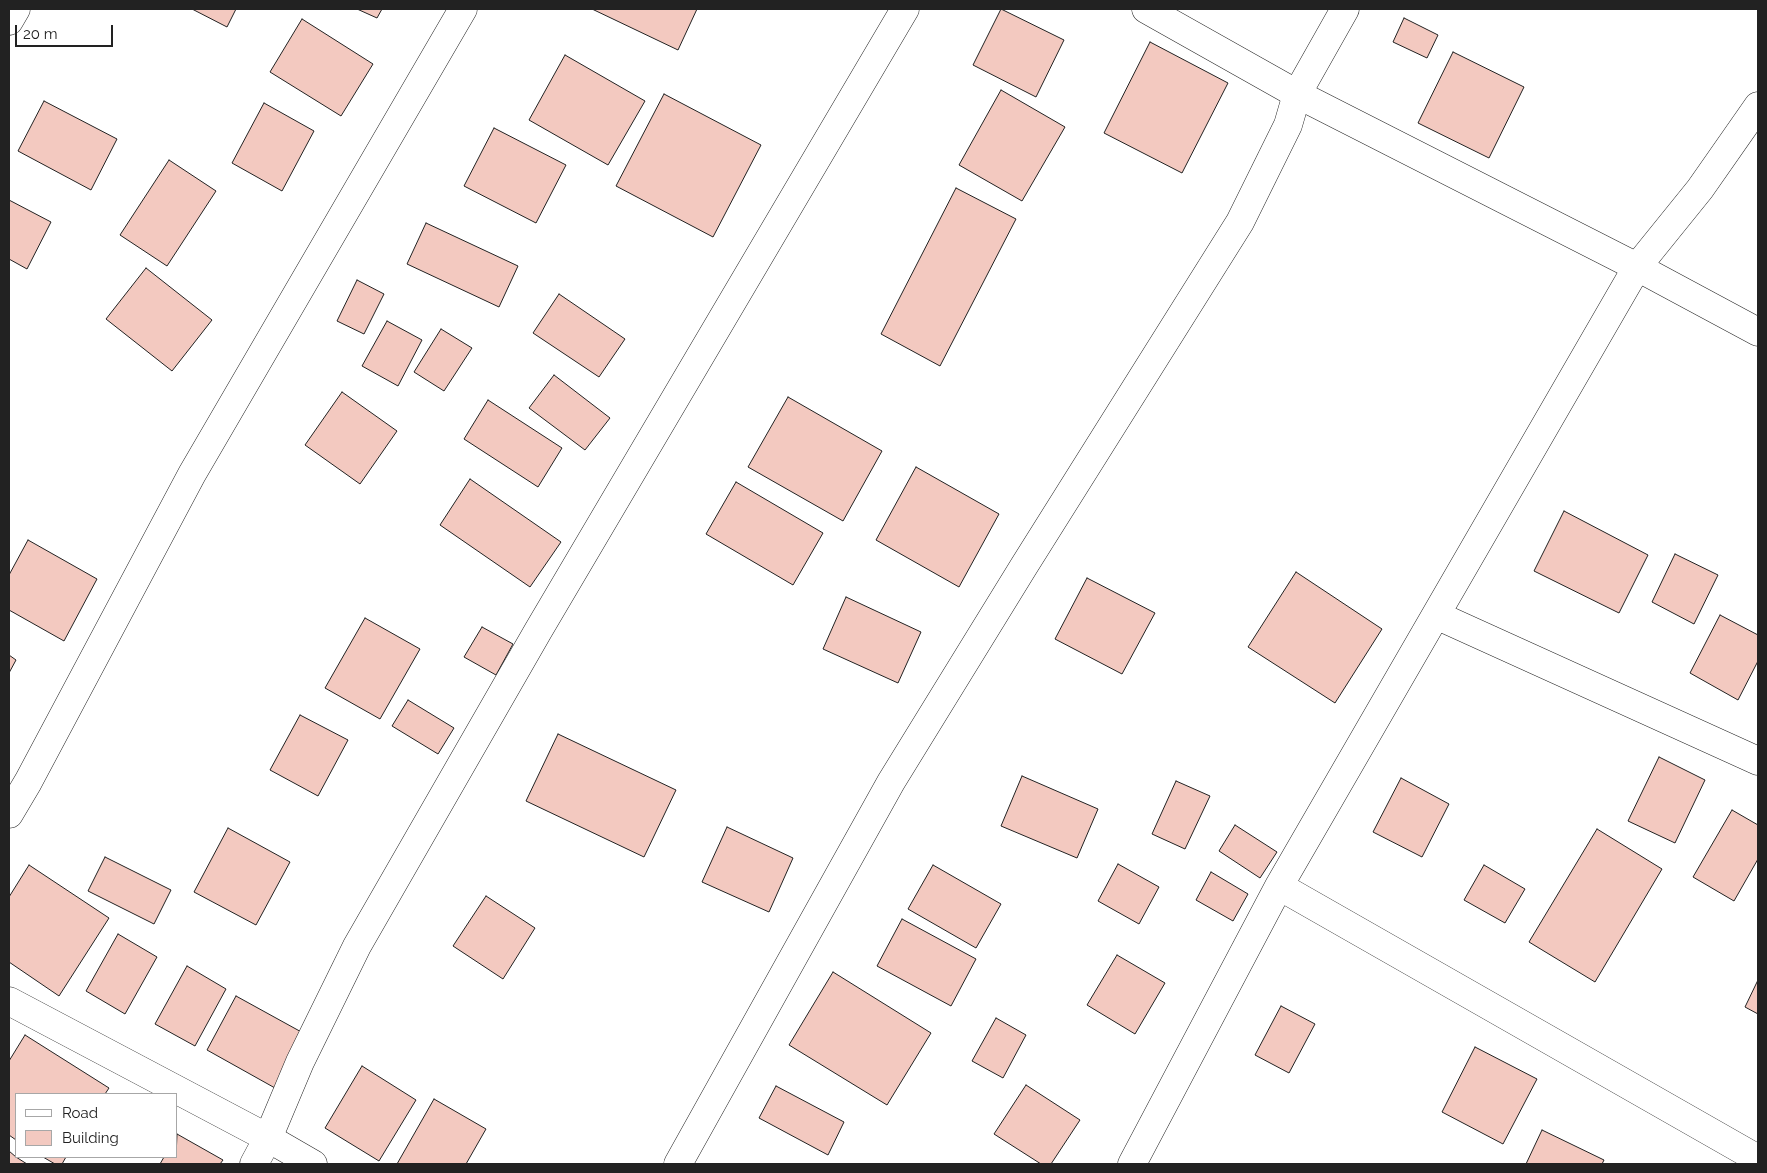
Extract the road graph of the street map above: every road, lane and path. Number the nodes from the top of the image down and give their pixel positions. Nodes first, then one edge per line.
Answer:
1 (16, 9) edge
2 (463, 9) edge
3 (905, 9) edge
4 (1146, 9) edge
5 (1344, 9) edge
6 (9, 21) edge
7 (1298, 94) junction
8 (1758, 106) edge
9 (1637, 267) junction
10 (1758, 332) edge
11 (1436, 615) junction
12 (1758, 761) edge
13 (9, 814) edge
14 (1279, 886) junction
15 (9, 1001) edge
16 (268, 1138) junction
17 (1758, 1159) edge
18 (254, 1164) edge
19 (313, 1164) edge
20 (678, 1164) edge
21 (1132, 1164) edge

1 - 6 street
2 - 13 street
3 - 16 street
4 - 7 street
5 - 7 street
7 - 9 street
7 - 20 street
8 - 9 street
9 - 10 street
9 - 11 street
11 - 12 street
11 - 14 street
14 - 17 street
14 - 21 street
15 - 16 street
16 - 18 street
16 - 19 street

